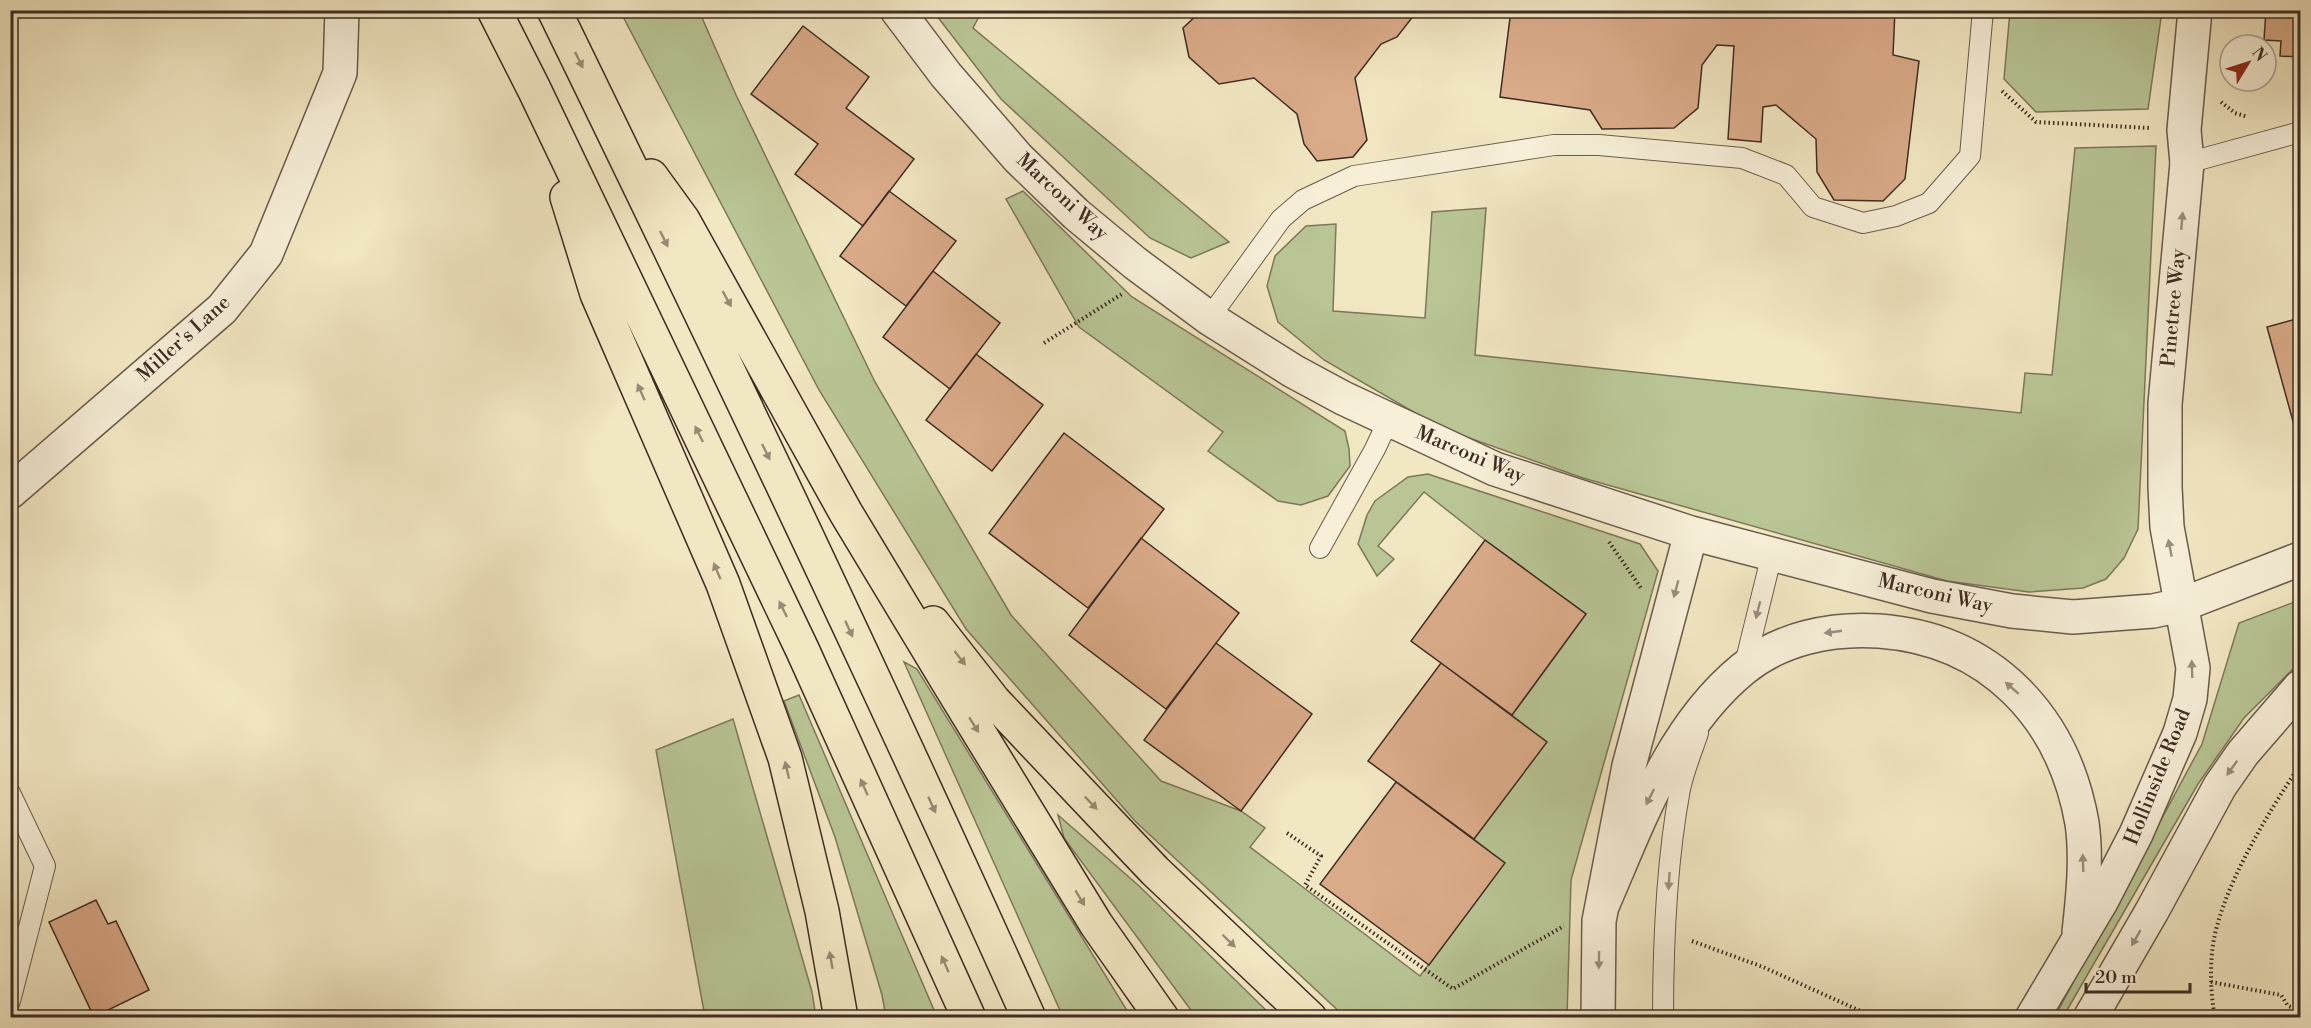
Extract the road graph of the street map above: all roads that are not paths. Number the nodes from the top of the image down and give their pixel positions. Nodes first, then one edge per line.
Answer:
1 (342, 10) edge
2 (494, 10) edge
3 (554, 10) edge
4 (897, 10) edge
5 (1983, 10) edge
6 (2195, 10) edge
7 (534, 89) junction
8 (603, 110) junction
9 (2301, 132) edge
10 (2187, 163) junction
11 (1209, 318) junction
12 (1389, 419) junction
13 (10, 492) edge
14 (846, 513) junction
15 (1691, 533) junction
16 (1320, 548) dead end
17 (1772, 554) junction
18 (2301, 559) edge
19 (2181, 605) junction
20 (1744, 668) junction
21 (2301, 687) edge
22 (1708, 702) junction
23 (10, 793) edge
24 (1603, 904) junction
25 (2078, 942) junction
26 (10, 1001) edge
27 (842, 1017) edge
28 (969, 1017) edge
29 (1029, 1017) edge
30 (1162, 1017) edge
31 (1311, 1017) edge
32 (1598, 1017) edge
33 (1663, 1017) edge
34 (2032, 1017) edge
35 (2090, 1017) edge

1 - 13 street, Miller's Lane
2 - 7 highway
3 -> 8 highway
4 - 11 street, Marconi Way
5 - 11 lane
6 - 10 street, Pinetree Way
27 -> 7 highway
28 -> 7 highway
8 -> 14 highway
8 -> 29 highway
9 - 10 lane
19 -> 10 street, Pinetree Way
11 - 12 street, Marconi Way
12 - 15 street, Marconi Way
12 - 16 lane
14 -> 30 highway
14 -> 31 highway
15 - 17 street, Marconi Way
15 -> 24 street
17 - 19 street, Marconi Way
17 -> 20 lane
18 - 19 street
25 -> 19 street, Hollinside Road
20 - 22 street
25 -> 20 street
21 -> 35 street
22 -> 24 street
22 -> 33 lane
23 - 26 lane
24 -> 32 street
25 - 34 street, Hollinside Road

